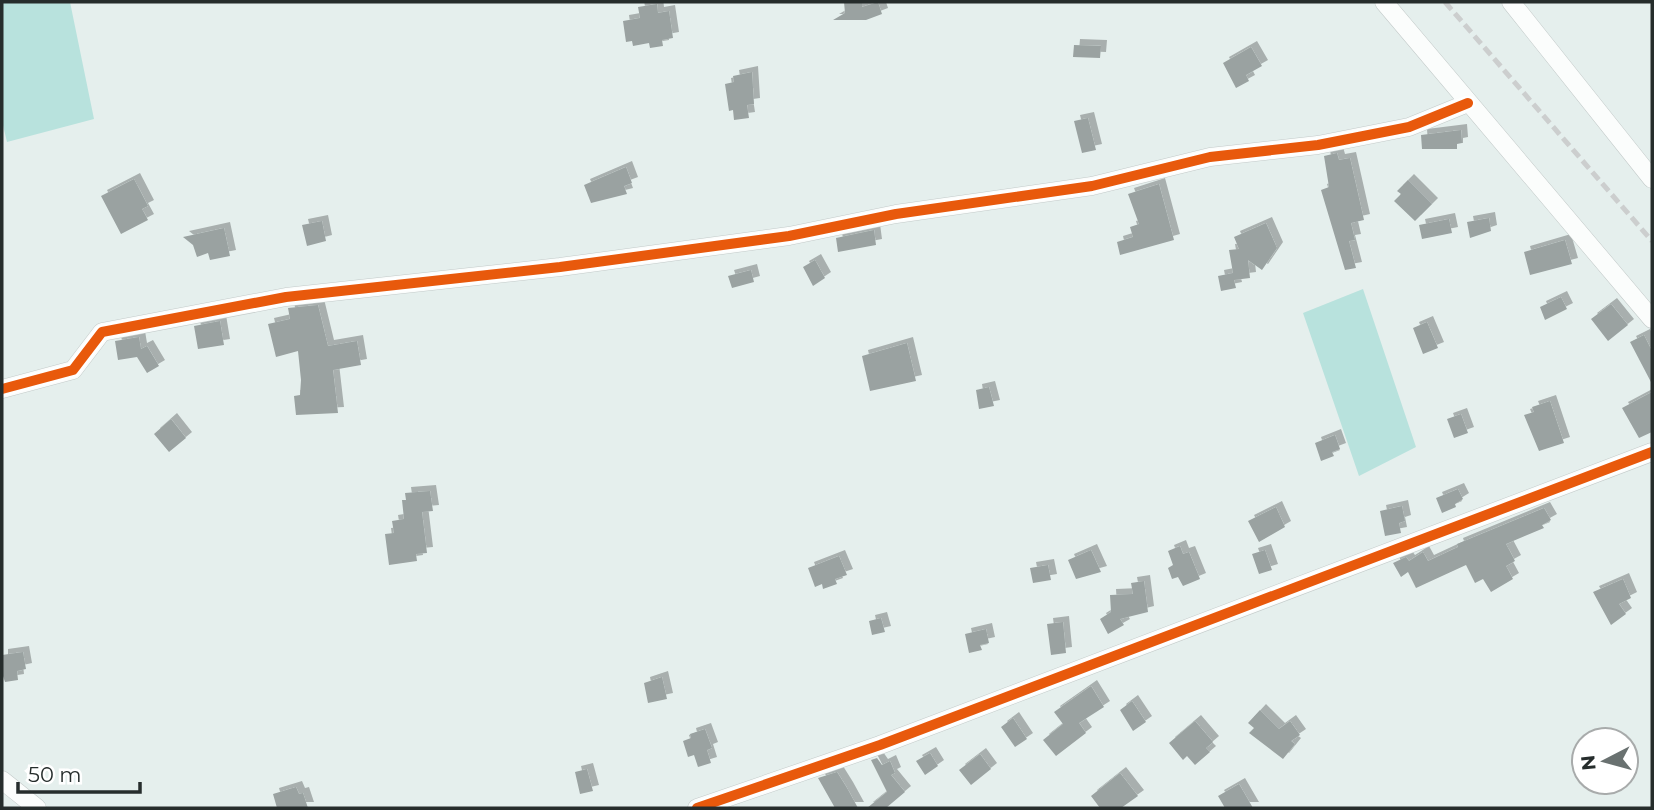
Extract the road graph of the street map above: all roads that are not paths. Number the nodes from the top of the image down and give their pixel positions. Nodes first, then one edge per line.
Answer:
1 (1384, 2) edge
2 (1511, 2) edge
3 (1468, 103) junction
4 (1652, 179) edge
5 (1652, 319) edge
6 (2, 389) edge
7 (1652, 452) edge
8 (2, 780) edge
9 (37, 808) edge
10 (697, 808) edge

1 - 3 street
2 - 4 street
3 - 5 street
3 - 6 street
7 - 10 street
8 - 9 street

